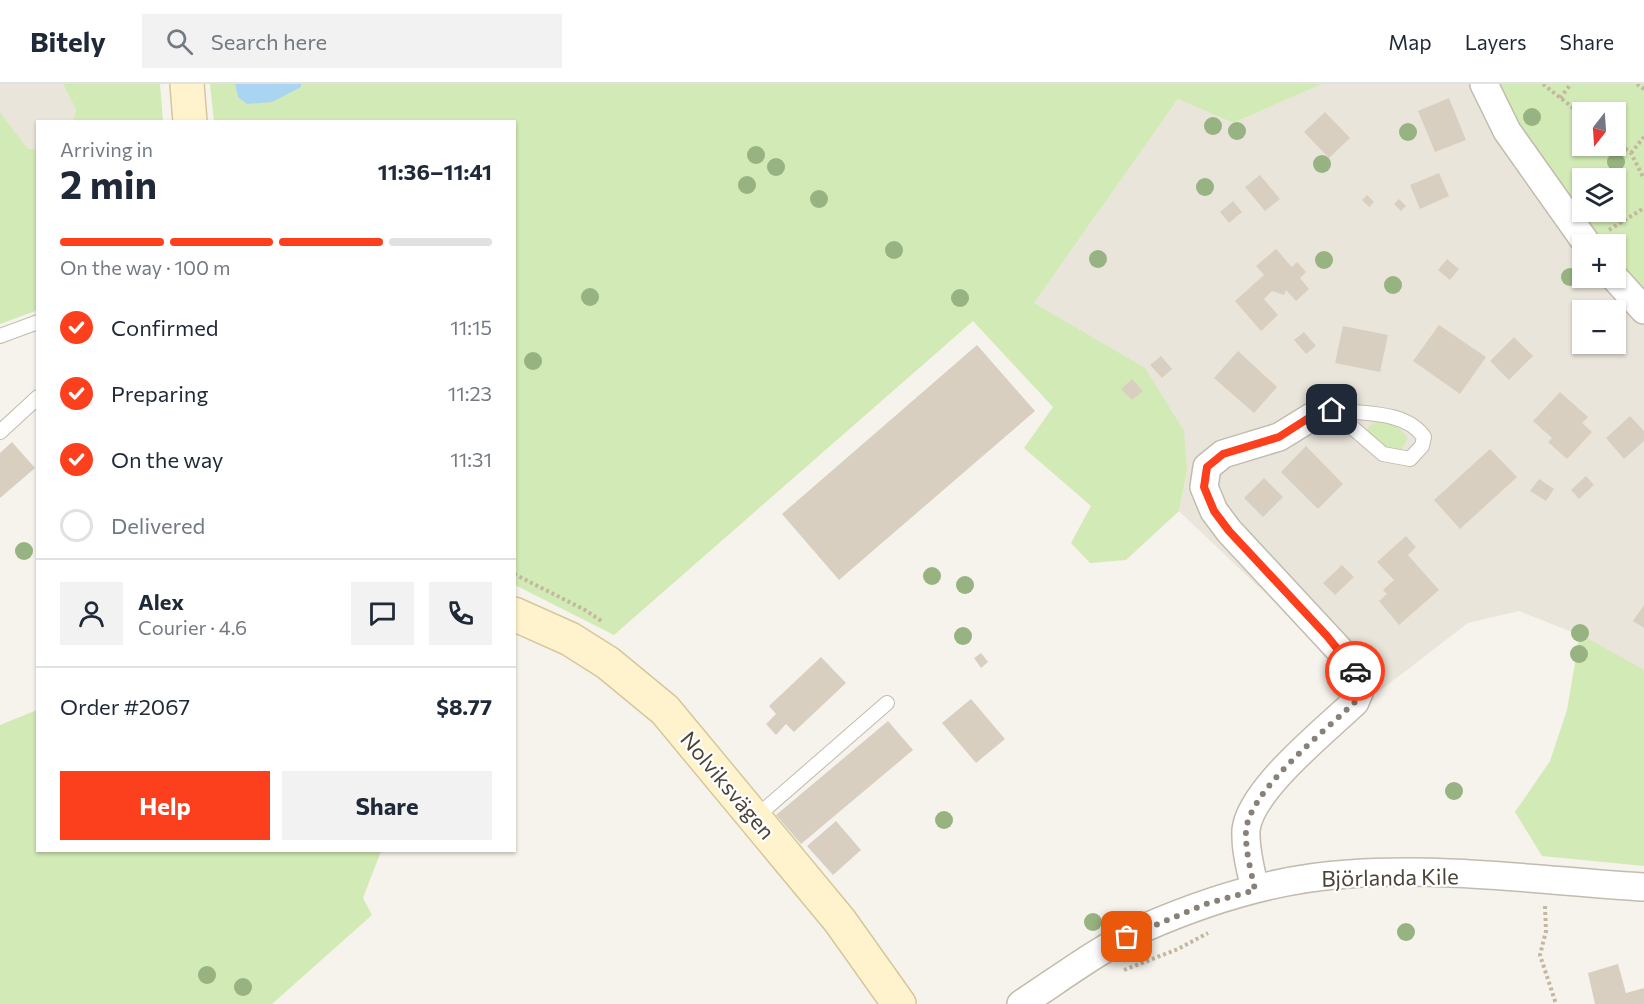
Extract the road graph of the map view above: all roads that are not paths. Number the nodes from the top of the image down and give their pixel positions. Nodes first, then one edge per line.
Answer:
1 (187, 84) edge
2 (1484, 84) edge
3 (190, 120) edge
4 (1592, 234) edge
5 (1624, 288) edge
6 (1644, 309) edge
7 (36, 323) edge
8 (0, 336) edge
9 (36, 399) edge
10 (1332, 410) junction
11 (0, 432) edge
12 (516, 615) edge
13 (886, 703) dead end
14 (756, 817) junction
15 (1644, 888) edge
16 (1255, 890) junction
17 (899, 1004) edge
18 (1021, 1004) edge

1 - 3 street
2 - 4 street
5 - 6 street
7 - 8 lane
9 - 11 lane
10 - 10 lane
10 - 16 street
12 - 14 street, Nolviksvägen
13 - 14 lane
14 - 17 street, Nolviksvägen
15 - 16 street, Björlanda Kile
16 - 18 street, Björlanda Kile

